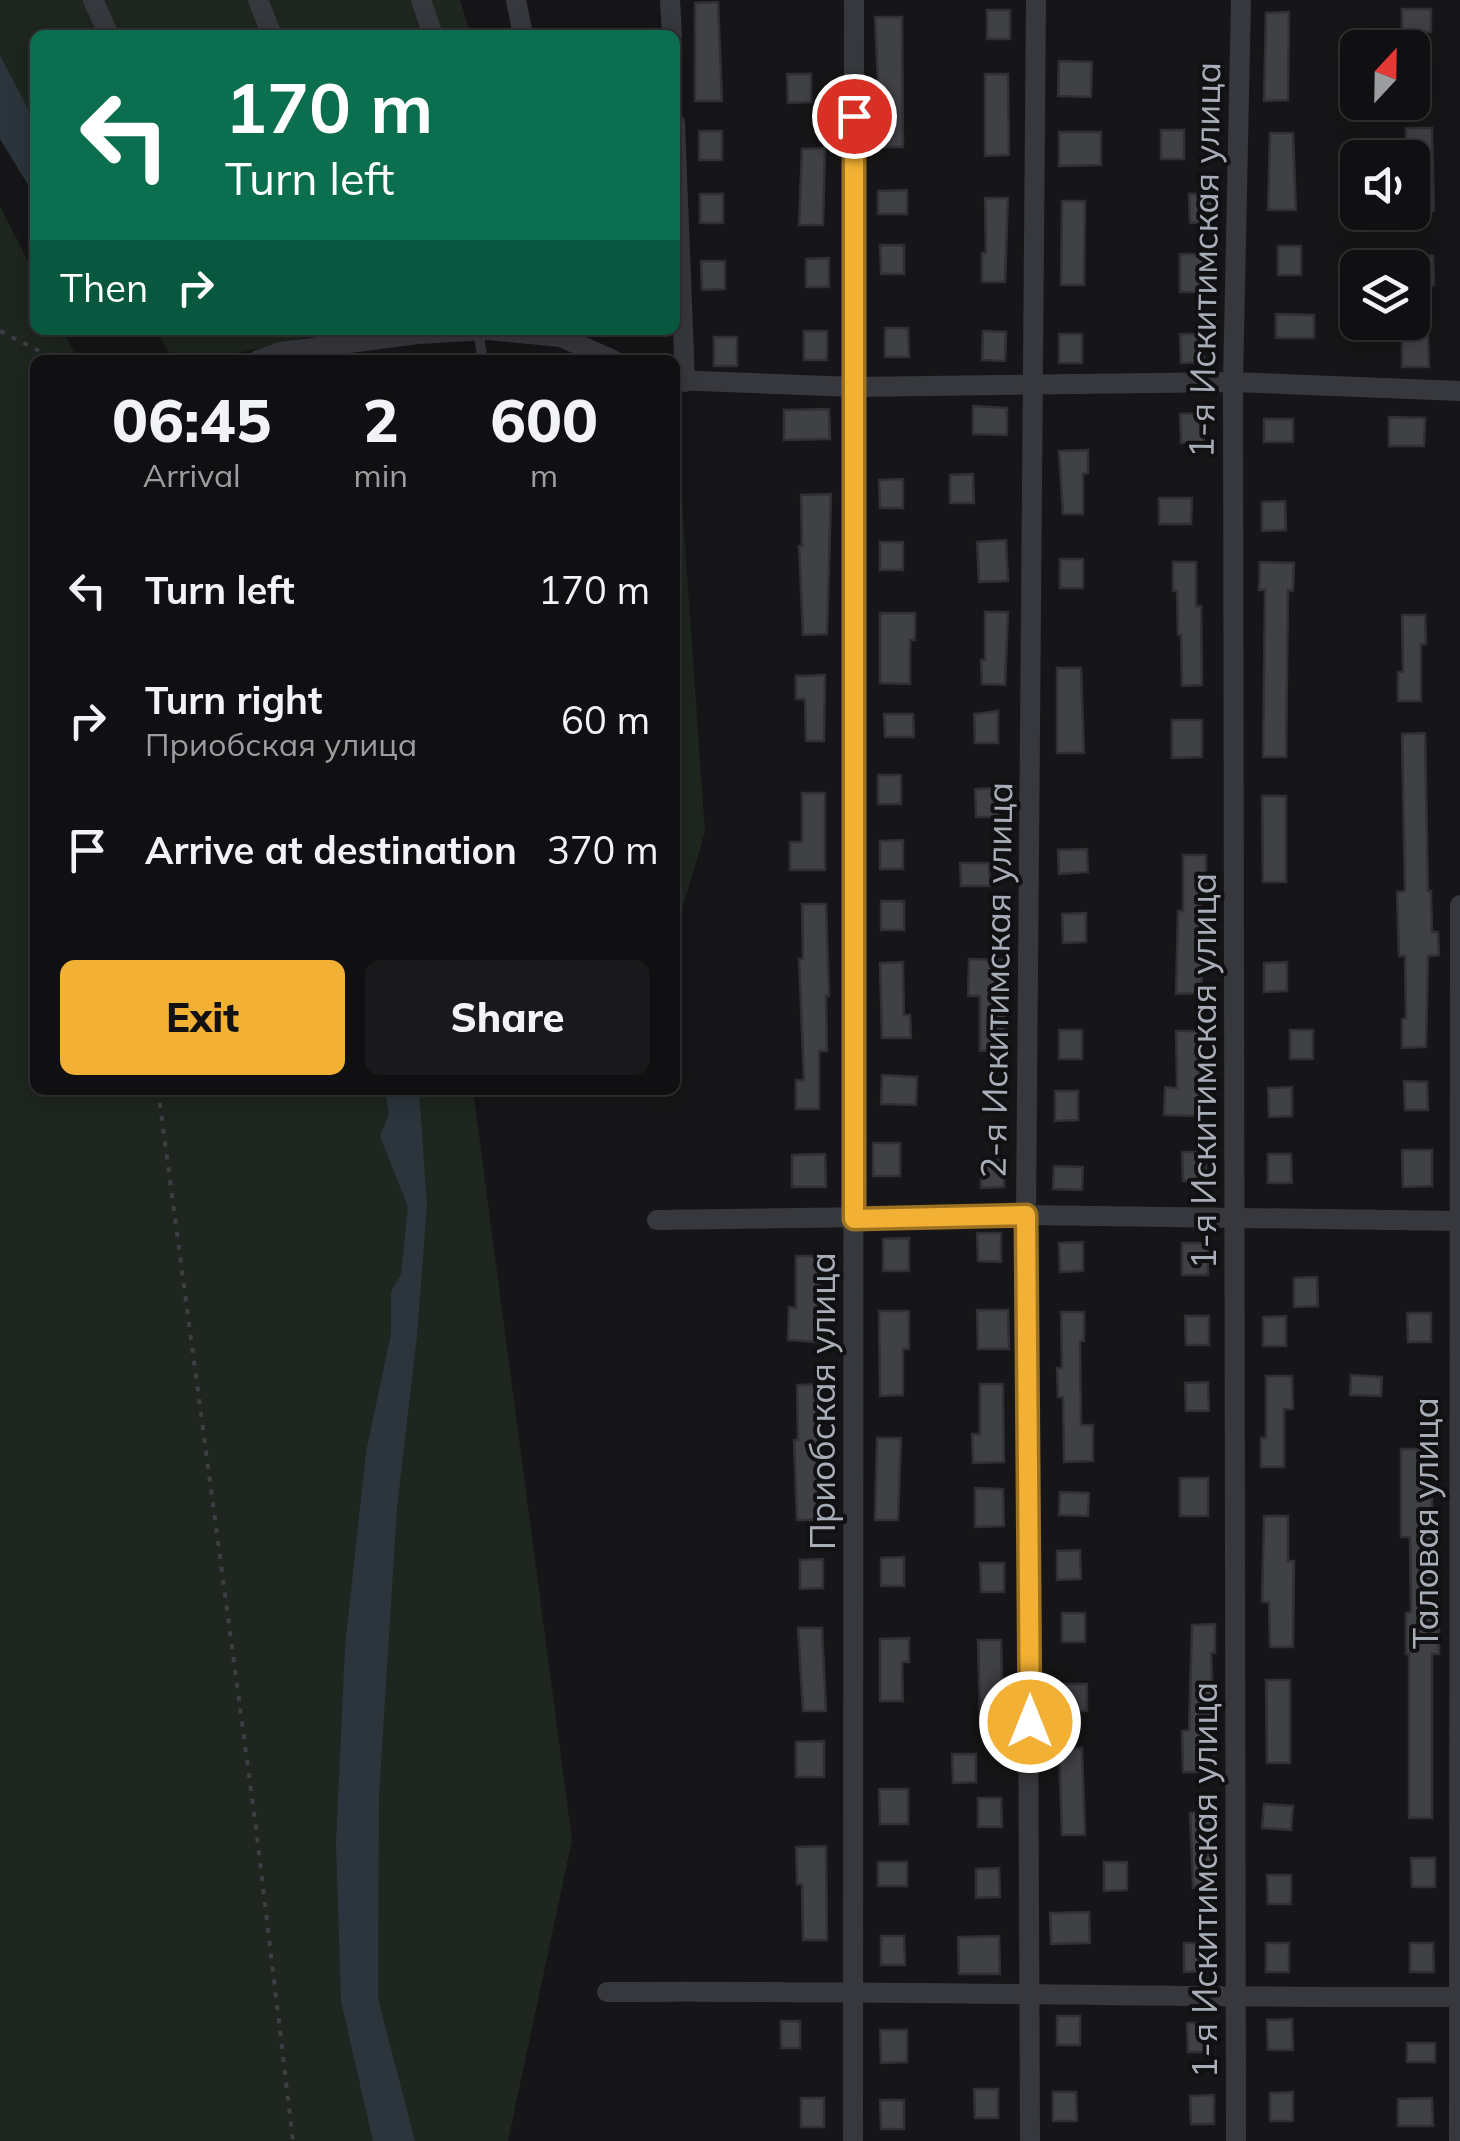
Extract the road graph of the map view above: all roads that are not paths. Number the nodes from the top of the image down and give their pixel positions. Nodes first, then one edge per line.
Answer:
1 (93, 0) edge
2 (258, 0) edge
3 (420, 0) edge
4 (516, 0) edge
5 (670, 0) edge
6 (854, 0) edge
7 (1036, 0) edge
8 (1241, 0) edge
9 (108, 30) edge
10 (270, 30) edge
11 (431, 30) edge
12 (521, 30) edge
13 (672, 30) edge
14 (380, 335) edge
15 (563, 335) edge
16 (273, 355) edge
17 (603, 355) edge
18 (680, 381) edge
19 (1233, 382) junction
20 (854, 386) junction
21 (1035, 386) junction
22 (1460, 391) edge
23 (1460, 904) edge
24 (1026, 1215) junction
25 (1236, 1216) junction
26 (854, 1219) junction
27 (657, 1220) dead end
28 (1459, 1220) edge
29 (854, 1990) junction
30 (607, 1992) dead end
31 (1032, 1995) junction
32 (1237, 1996) junction
33 (1458, 1998) edge
34 (853, 2141) edge
35 (1030, 2141) edge
36 (1236, 2141) edge
37 (1459, 2141) edge

1 - 9 street
2 - 10 street
3 - 11 street
4 - 12 street
5 - 13 street
6 - 20 street, Приобская улица
7 - 21 street, 2-я Искитимская улица
8 - 19 street, 1-я Искитимская улица
14 - 16 street
15 - 17 street
18 - 20 street
19 - 21 street
19 - 22 street
19 - 25 street, 1-я Искитимская улица
20 - 21 street
20 - 26 street, Приобская улица
21 - 24 street, 2-я Искитимская улица
23 - 28 street, Таловая улица
24 - 25 street
24 - 26 street
24 - 31 street, 2-я Искитимская улица
25 - 28 street
25 - 32 street, 1-я Искитимская улица
26 - 27 street
26 - 29 street, Приобская улица
28 - 33 street, Таловая улица
29 - 30 street
29 - 31 street
29 - 34 street, Приобская улица
31 - 32 street
31 - 35 street, 2-я Искитимская улица
32 - 33 street
32 - 36 street, 1-я Искитимская улица
33 - 37 street, Таловая улица

